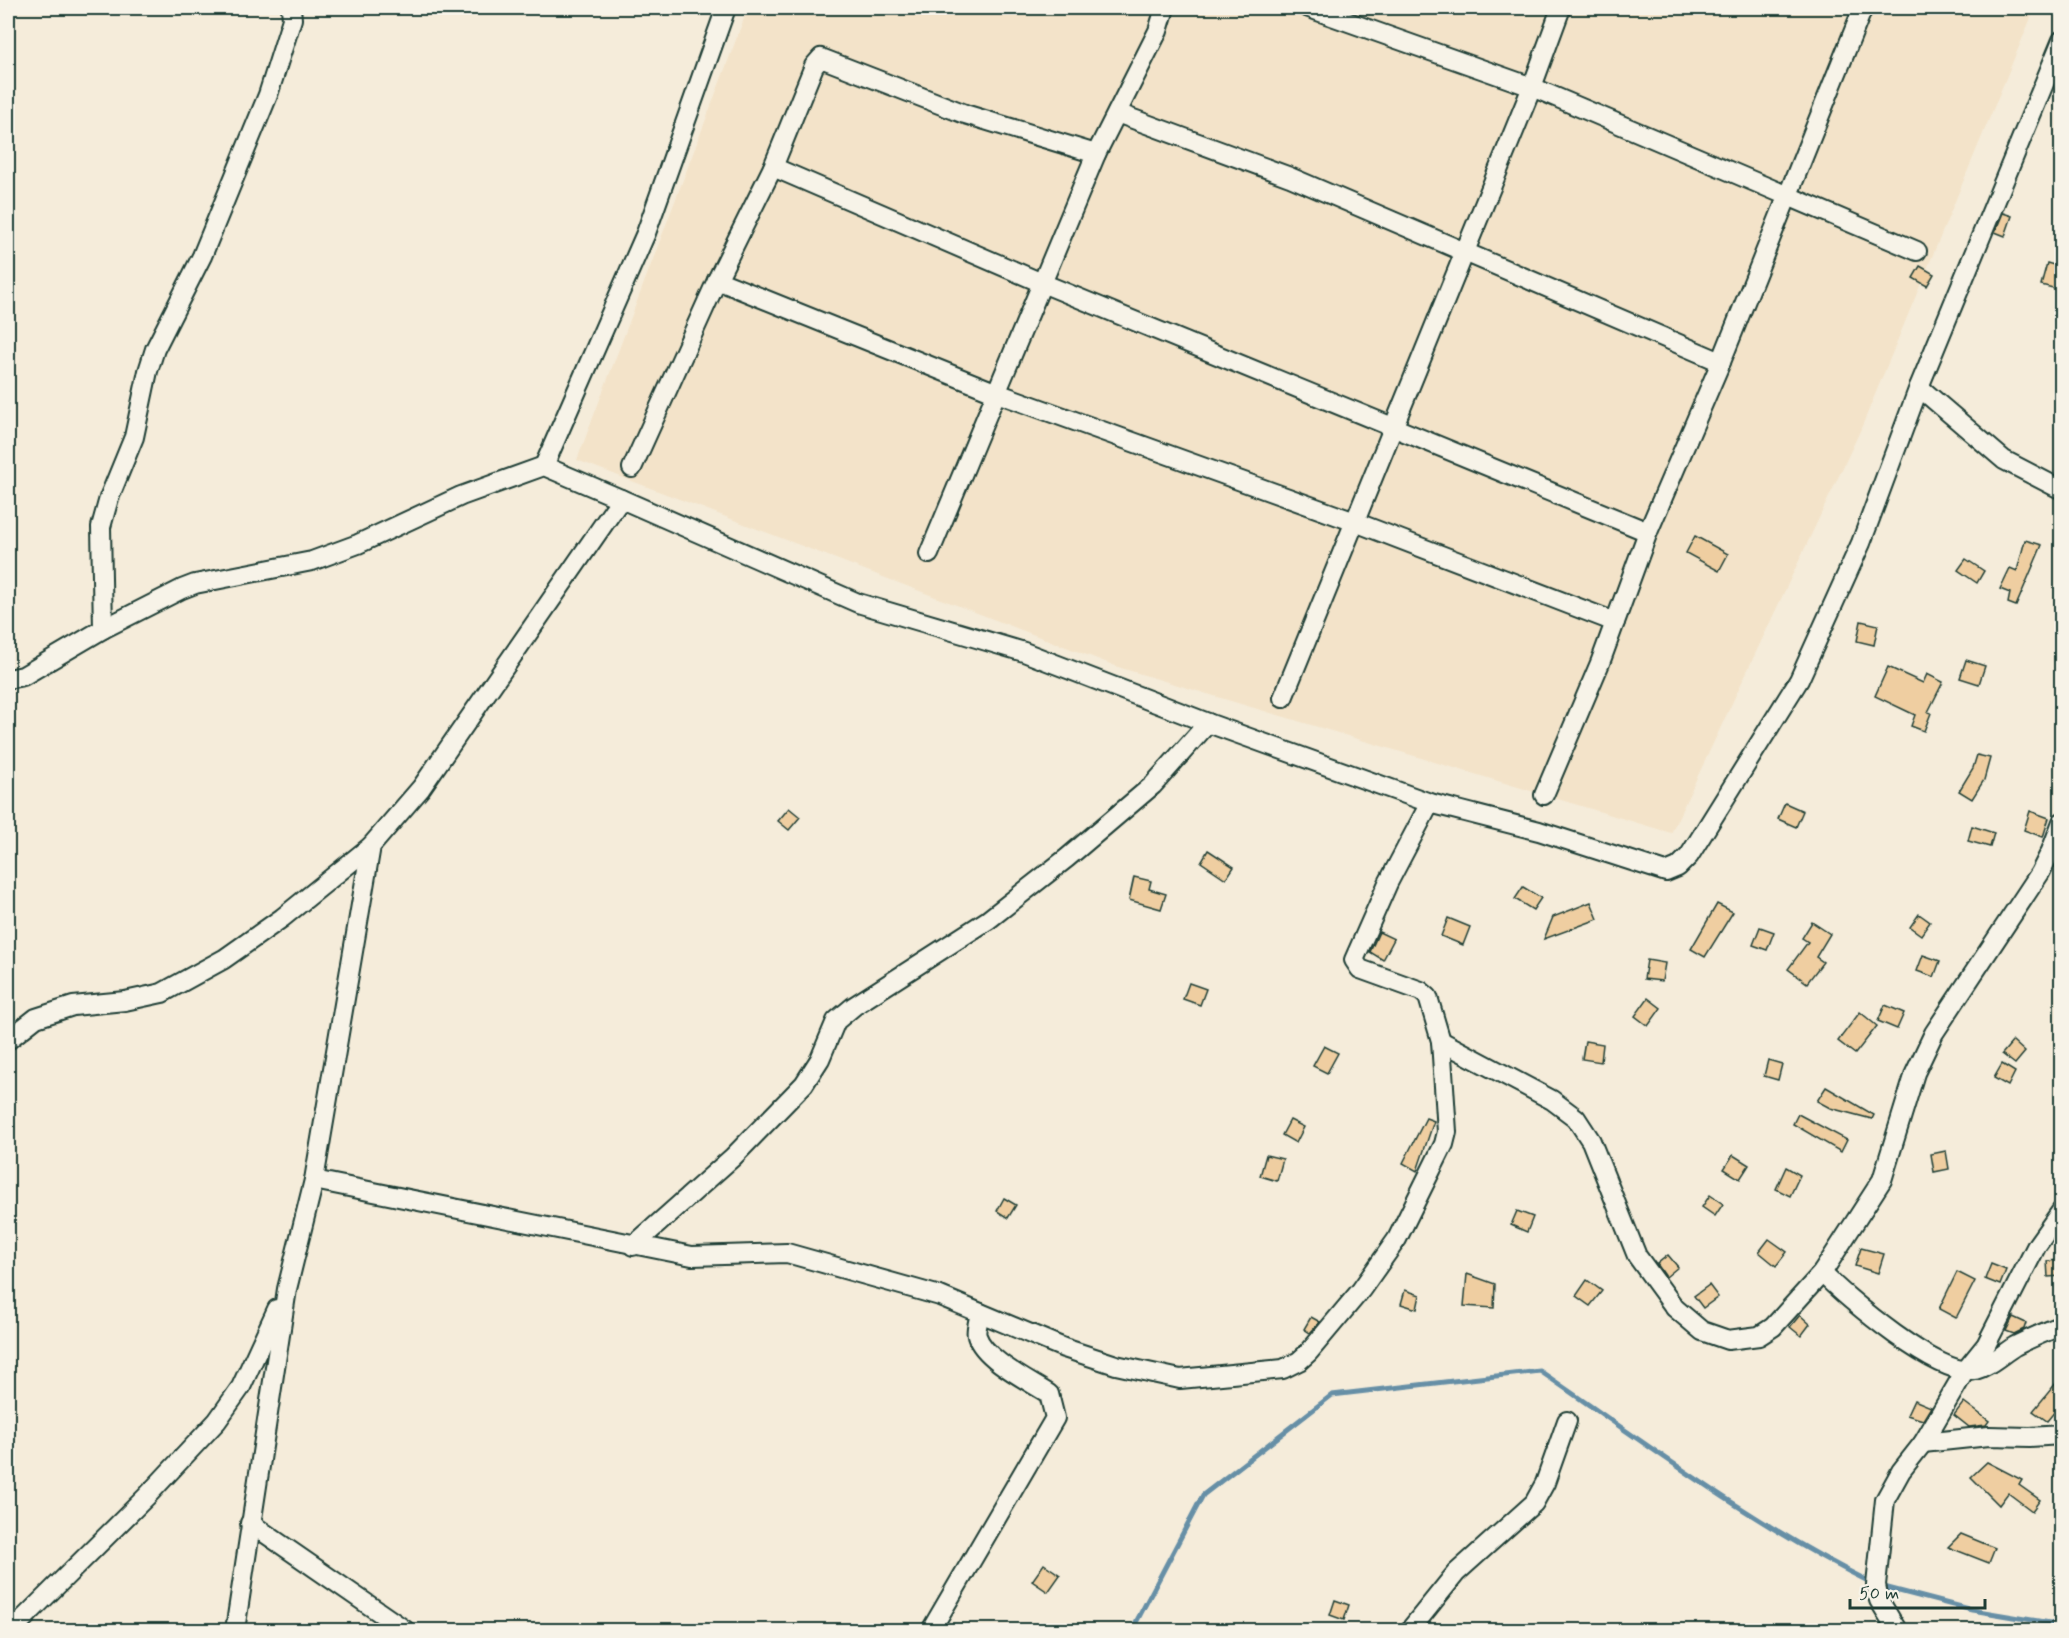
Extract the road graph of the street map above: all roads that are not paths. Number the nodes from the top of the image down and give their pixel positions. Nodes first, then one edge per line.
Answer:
1 (291, 8) edge
2 (726, 8) edge
3 (1165, 8) edge
4 (1309, 8) edge
5 (1561, 8) edge
6 (1863, 8) edge
7 (2061, 40) edge
8 (1532, 87) junction
9 (1117, 113) junction
10 (1096, 154) junction
11 (773, 167) junction
12 (1786, 197) junction
13 (1917, 251) dead end
14 (1462, 252) junction
15 (717, 280) junction
16 (1042, 283) junction
17 (1721, 362) junction
18 (1919, 387) junction
19 (997, 393) junction
20 (1393, 429) junction
21 (544, 466) junction
22 (632, 468) dead end
23 (2061, 490) edge
24 (621, 499) junction
25 (1355, 522) junction
26 (1648, 532) junction
27 (929, 554) dead end
28 (1615, 622) junction
29 (103, 629) junction
30 (8, 679) edge
31 (1283, 698) dead end
32 (1208, 723) junction
33 (1544, 795) dead end
34 (1430, 803) junction
35 (2061, 822) edge
36 (371, 846) junction
37 (8, 1040) edge
38 (1441, 1041) junction
39 (314, 1180) junction
40 (2061, 1210) edge
41 (633, 1246) junction
42 (1822, 1273) junction
43 (287, 1289) junction
44 (980, 1313) junction
45 (2061, 1326) edge
46 (1965, 1371) junction
47 (1568, 1420) dead end
48 (2061, 1435) edge
49 (1923, 1443) junction
50 (250, 1523) junction
51 (12, 1630) edge
52 (236, 1630) edge
53 (405, 1630) edge
54 (931, 1630) edge
55 (1410, 1630) edge
56 (1897, 1630) edge

1 - 29 street
2 - 21 street
3 - 9 street
4 - 8 street
5 - 8 street
6 - 12 street
7 - 18 street
8 - 12 street
8 - 14 street
9 - 10 street
9 - 14 street
10 - 11 street
10 - 16 street
11 - 15 street
11 - 16 street
12 - 13 street
12 - 17 street
14 - 17 street
14 - 20 street
15 - 19 street
15 - 22 street
16 - 19 street
16 - 20 street
17 - 26 street
18 - 23 street
18 - 34 street
19 - 25 street
19 - 27 street
20 - 25 street
20 - 26 street
21 - 24 street
21 - 29 street
24 - 32 street
24 - 36 street
25 - 28 street
25 - 31 street
26 - 28 street
28 - 33 street
29 - 30 street
32 - 34 street
32 - 41 street
34 - 38 street
35 - 42 street
36 - 37 street
36 - 39 street
38 - 42 street
38 - 44 street
39 - 41 street
39 - 43 street
40 - 46 street
41 - 44 street
42 - 46 street
43 - 50 street
43 - 51 street
44 - 54 street
45 - 46 street
46 - 49 street
47 - 55 street
48 - 49 street
49 - 56 street
50 - 52 street
50 - 53 street

